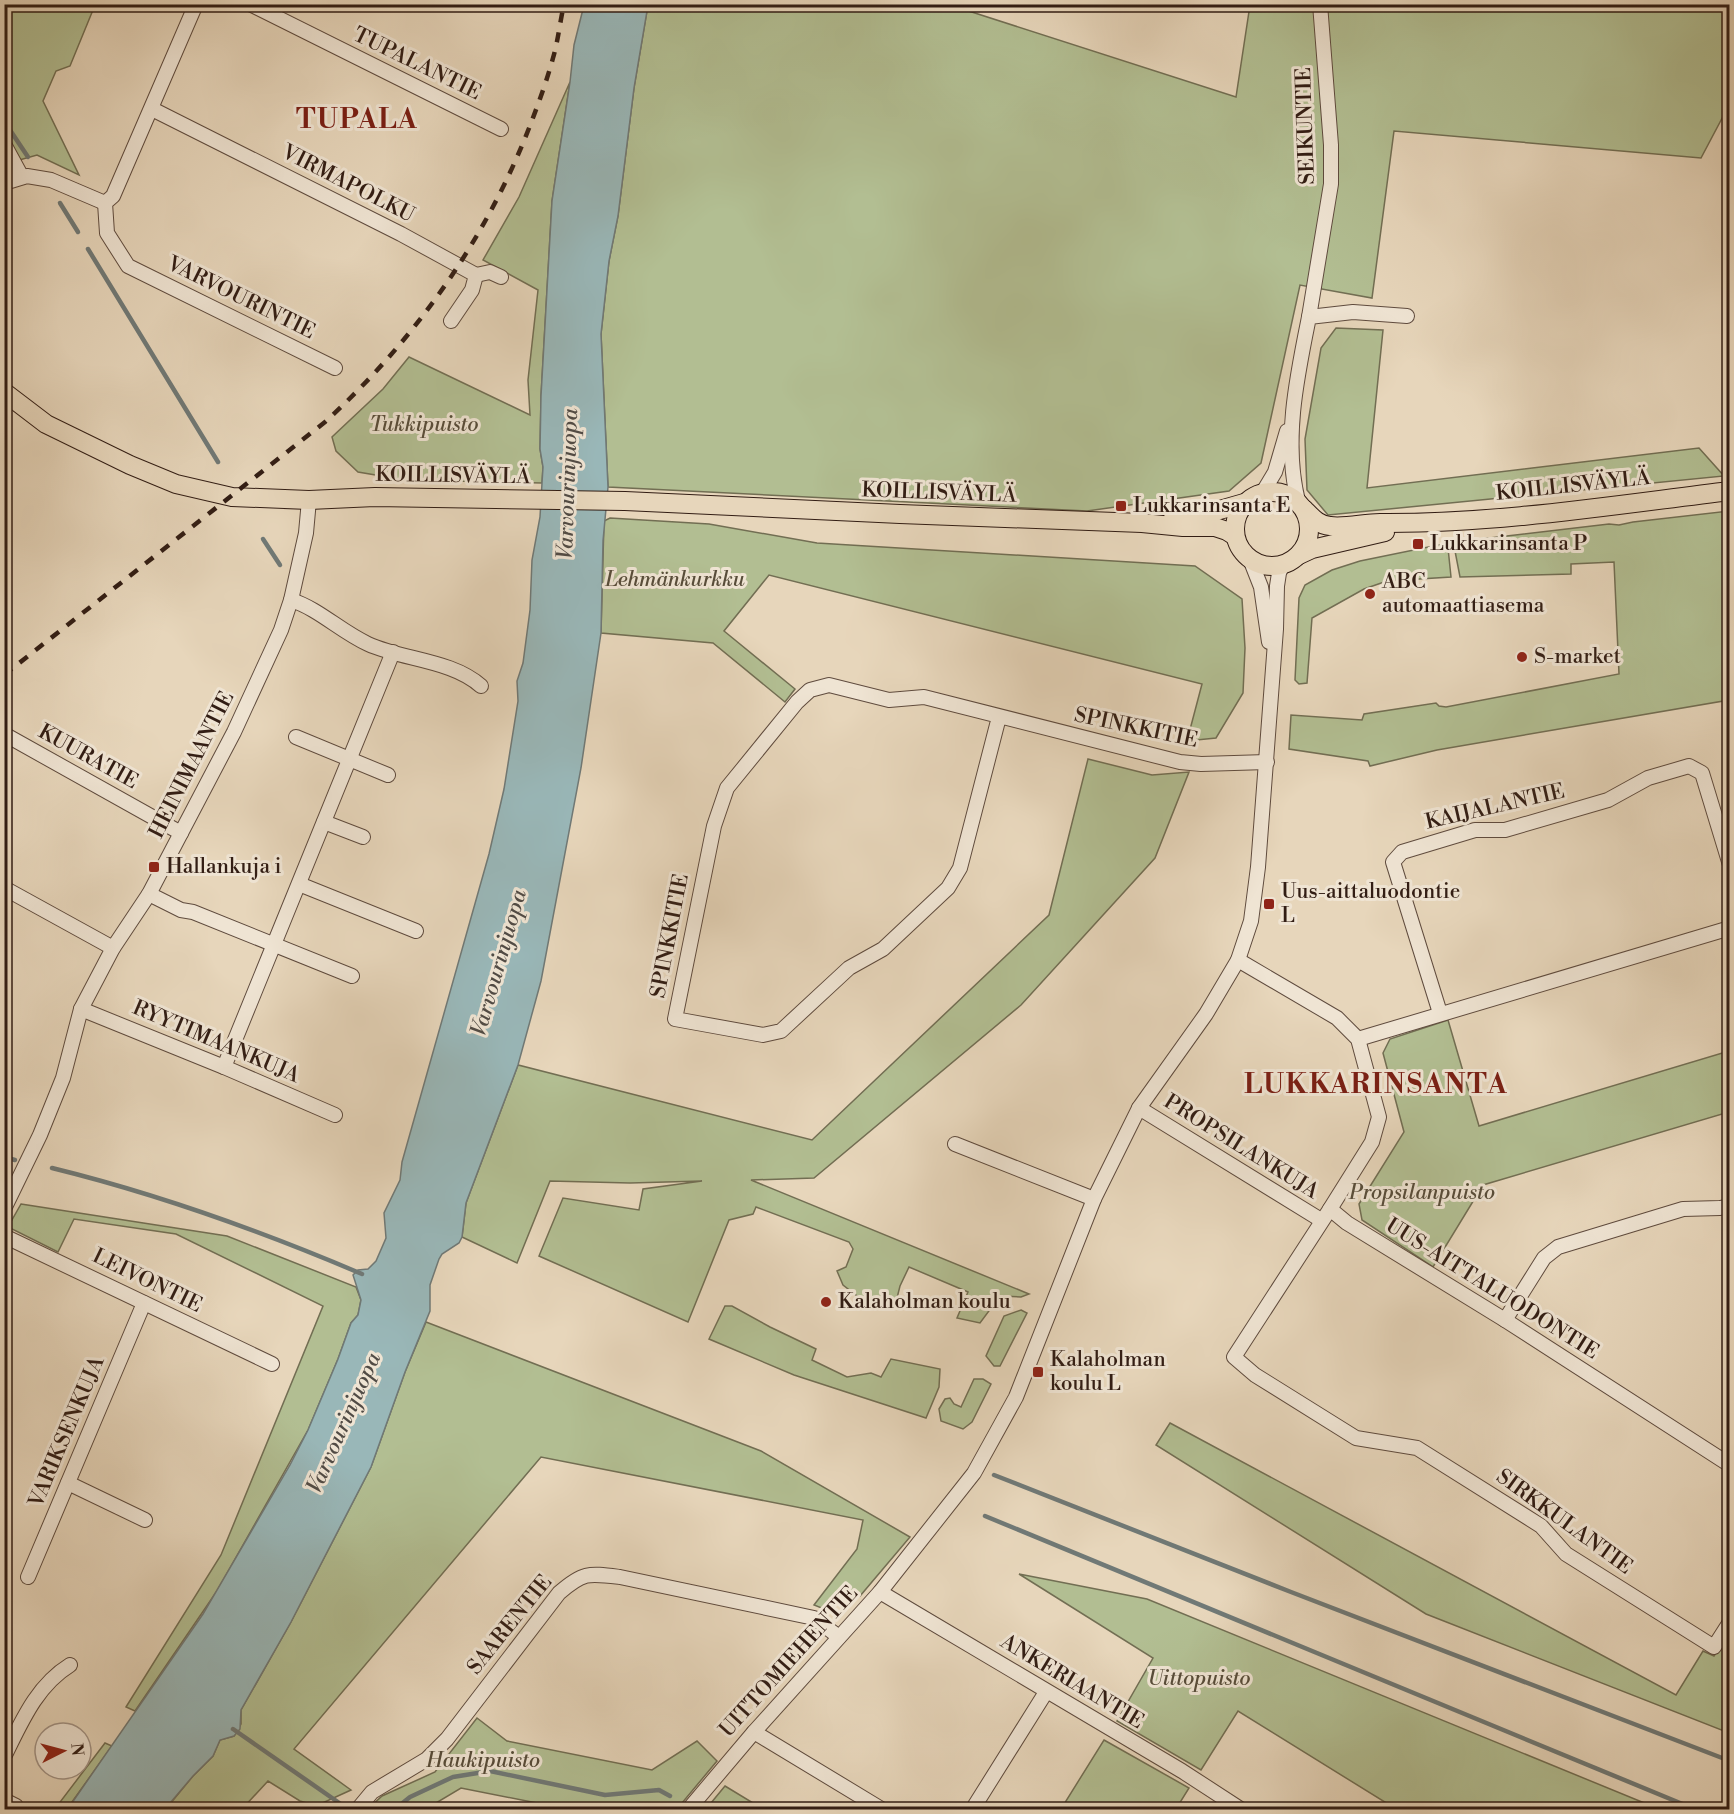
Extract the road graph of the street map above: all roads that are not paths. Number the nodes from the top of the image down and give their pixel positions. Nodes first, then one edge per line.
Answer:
1 (196, 4) edge
2 (250, 4) edge
3 (1320, 4) edge
4 (152, 109) junction
5 (501, 129) dead end
6 (4, 144) edge
7 (22, 177) junction
8 (4, 183) edge
9 (105, 203) junction
10 (476, 275) junction
11 (501, 277) dead end
12 (1407, 316) dead end
13 (1310, 317) junction
14 (451, 321) dead end
15 (336, 368) dead end
16 (4, 392) edge
17 (1294, 409) junction
18 (1730, 491) edge
19 (1263, 492) junction
20 (309, 500) junction
21 (1244, 503) junction
22 (1301, 505) junction
23 (1142, 523) junction
24 (1422, 523) junction
25 (1235, 536) junction
26 (1250, 560) junction
27 (1291, 560) junction
28 (291, 600) junction
29 (393, 652) junction
30 (1272, 677) junction
31 (481, 686) dead end
32 (999, 717) junction
33 (4, 734) edge
34 (296, 737) dead end
35 (350, 759) junction
36 (1267, 762) junction
37 (388, 775) dead end
38 (324, 822) junction
39 (182, 833) junction
40 (363, 837) dead end
41 (1730, 865) edge
42 (299, 884) junction
43 (4, 888) edge
44 (149, 894) junction
45 (1730, 928) edge
46 (416, 931) dead end
47 (274, 945) junction
48 (113, 948) junction
49 (1238, 960) junction
50 (352, 976) dead end
51 (81, 1009) junction
52 (1440, 1013) junction
53 (1358, 1039) junction
54 (224, 1067) junction
55 (1139, 1108) junction
56 (335, 1116) dead end
57 (956, 1144) dead end
58 (1094, 1200) junction
59 (1730, 1206) edge
60 (4, 1209) edge
61 (1330, 1209) junction
62 (1321, 1221) junction
63 (4, 1236) edge
64 (144, 1303) junction
65 (1505, 1320) junction
66 (272, 1364) dead end
67 (1730, 1465) edge
68 (68, 1483) junction
69 (145, 1520) dead end
70 (28, 1577) dead end
71 (880, 1592) junction
72 (1730, 1622) edge
73 (839, 1637) junction
74 (70, 1665) dead end
75 (1046, 1692) junction
76 (754, 1732) junction
77 (4, 1757) edge
78 (357, 1809) edge
79 (688, 1809) edge
80 (883, 1809) edge
81 (972, 1809) edge
82 (1242, 1809) edge

1 - 4 street
2 - 5 street, TUPALANTIE
3 - 13 street, SEIKUNTIE
4 - 9 street
4 - 10 street, VIRMAPOLKU
6 - 7 street
7 - 8 street
7 - 9 street
9 - 15 street, VARVOURINTIE
10 - 11 street
10 - 14 street
12 - 13 street
13 - 17 street, SEIKUNTIE
16 - 20 main road, KOILLISVÄYLÄ
17 - 19 street, SEIKUNTIE
17 - 22 street, SEIKUNTIE
18 - 24 main road, KOILLISVÄYLÄ
19 - 21 main road
19 - 22 main road
20 - 23 main road, KOILLISVÄYLÄ
20 - 28 street, HEINIMAANTIE
21 - 23 main road, KOILLISVÄYLÄ
21 - 25 main road
22 - 24 main road, KOILLISVÄYLÄ
22 - 27 main road
23 - 25 main road, KOILLISVÄYLÄ
24 - 27 main road, KOILLISVÄYLÄ
25 - 26 main road
26 - 27 main road
26 - 30 street
27 - 30 street
28 - 29 street
28 - 39 street, HEINIMAANTIE
29 - 31 street
29 - 35 street
30 - 36 street, UITTOMIEHENTIE
32 - 32 street, SPINKKITIE
32 - 36 street, SPINKKITIE
33 - 39 street, KUURATIE
34 - 35 street
35 - 37 street
35 - 38 street
36 - 49 street, UITTOMIEHENTIE
38 - 40 street
38 - 42 street
39 - 44 street, HEINIMAANTIE
41 - 52 street, KAIJALANTIE
42 - 46 street
42 - 47 street
43 - 48 street
44 - 47 street
44 - 48 street, HEINIMAANTIE
45 - 52 street
47 - 50 street
47 - 54 street
48 - 51 street, HEINIMAANTIE
49 - 53 street
49 - 55 street, UITTOMIEHENTIE
51 - 54 street, RYYTIMAANKUJA
51 - 60 street, HEINIMAANTIE
52 - 53 street
53 - 61 street
54 - 56 street, RYYTIMAANKUJA
55 - 58 street, UITTOMIEHENTIE
55 - 62 street, PROPSILANKUJA
57 - 58 street
58 - 71 street, UITTOMIEHENTIE
59 - 65 street
61 - 62 street, SIRKKULANTIE
61 - 65 street, UUS-AITTALUODONTIE
62 - 72 street, SIRKKULANTIE
63 - 64 street, LEIVONTIE
64 - 66 street, LEIVONTIE
64 - 68 street, VARIKSENKUJA
65 - 67 street, UUS-AITTALUODONTIE
68 - 69 street
68 - 70 street, VARIKSENKUJA
71 - 73 street, UITTOMIEHENTIE
71 - 75 street, ANKERIAANTIE
73 - 76 street, UITTOMIEHENTIE
73 - 78 street, SAARENTIE
74 - 77 street
75 - 81 street
75 - 82 street, ANKERIAANTIE
76 - 79 street, UITTOMIEHENTIE
76 - 80 street

